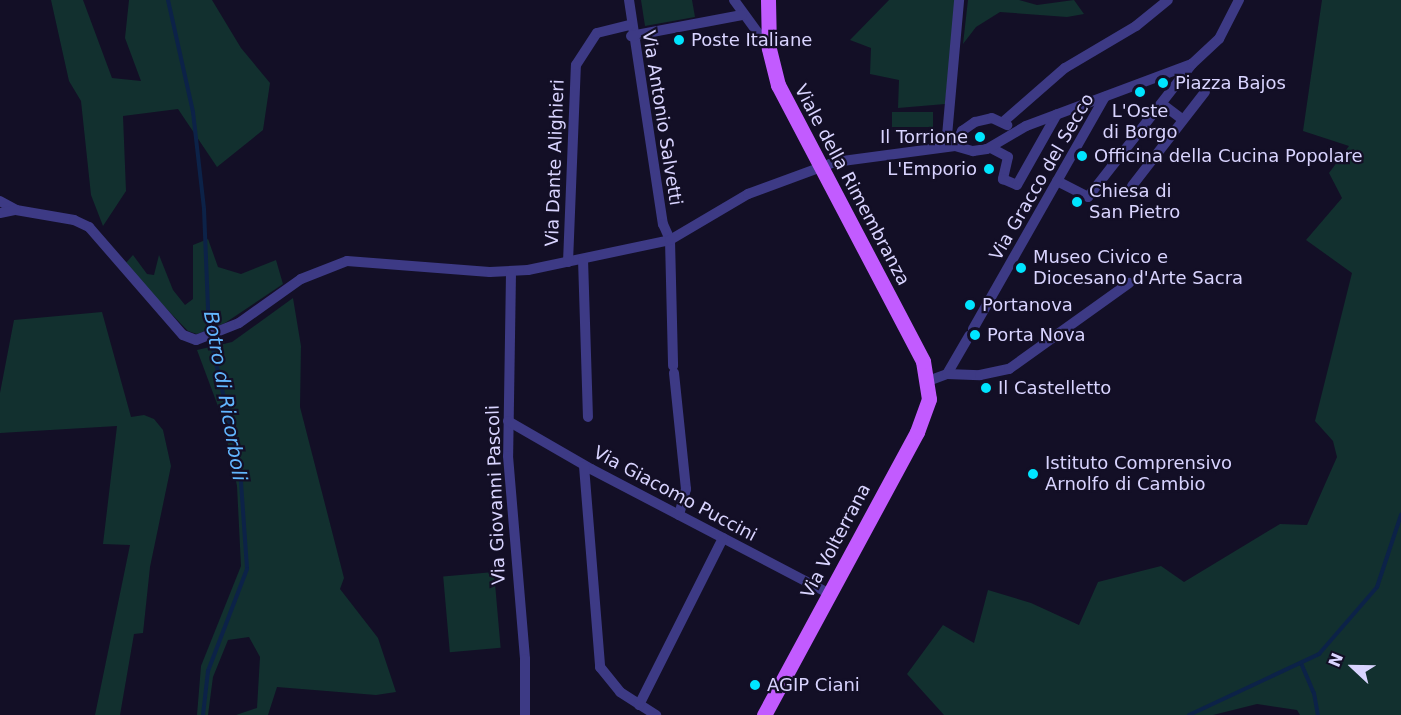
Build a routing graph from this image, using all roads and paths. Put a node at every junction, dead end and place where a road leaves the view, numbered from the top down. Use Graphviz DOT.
graph roads {
  1 [pos="629,0"];
  2 [pos="734,0"];
  3 [pos="768,0"];
  4 [pos="959,0"];
  5 [pos="1168,0"];
  6 [pos="1239,0"];
  7 [pos="742,15"];
  8 [pos="631,31"];
  9 [pos="769,48"];
  10 [pos="1192,64"];
  11 [pos="1205,92"];
  12 [pos="1106,97"];
  13 [pos="1162,104"];
  14 [pos="1057,114"];
  15 [pos="1182,119"];
  16 [pos="1003,122"];
  17 [pos="1009,134"];
  18 [pos="950,146"];
  19 [pos="991,148"];
  20 [pos="818,167"];
  21 [pos="1057,181"];
  22 [pos="1132,186"];
  23 [pos="0,201"];
  24 [pos="16,210"];
  25 [pos="0,213"];
  26 [pos="670,240"];
  27 [pos="583,260"];
  28 [pos="568,262"];
  29 [pos="511,273"];
  30 [pos="1129,284"];
  31 [pos="947,374"];
  32 [pos="928,381"];
  33 [pos="588,417"];
  34 [pos="508,421"];
  35 [pos="584,466"];
  36 [pos="680,515"];
  37 [pos="723,538"];
  38 [pos="830,594"];
  39 [pos="639,705"];
  40 [pos="525,715"];
  41 [pos="656,715"];
  42 [pos="764,715"];
  1 -- 8 [label="street, Via Antonio Salvetti"];
  2 -- 7 [label="street"];
  3 -- 9 [label="main road, Viale della Rimembranza"];
  4 -- 18 [label="street"];
  5 -- 16 [label="street"];
  6 -- 10 [label="street, Via Gracco del Secco"];
  7 -- 8 [label="street, Via Dante Alighieri"];
  7 -- 9 [label="street"];
  8 -- 26 [label="street, Via Antonio Salvetti"];
  8 -- 28 [label="street, Via Dante Alighieri"];
  9 -- 20 [label="main road, Viale della Rimembranza"];
  10 -- 12 [label="street, Via Gracco del Secco"];
  10 -- 13 [label="street"];
  11 -- 15 [label="street"];
  12 -- 14 [label="street"];
  12 -- 21 [label="street, Via Gracco del Secco"];
  13 -- 15 [label="street"];
  13 -- 21 [label="street"];
  14 -- 17 [label="street"];
  14 -- 19 [label="street"];
  15 -- 22 [label="street"];
  16 -- 17 [label="street"];
  16 -- 18 [label="street"];
  17 -- 19 [label="street"];
  18 -- 19 [label="street"];
  18 -- 20 [label="street"];
  20 -- 26 [label="street"];
  20 -- 32 [label="main road, Viale della Rimembranza"];
  21 -- 31 [label="street, Via Gracco del Secco"];
  23 -- 24 [label="street"];
  24 -- 25 [label="street"];
  24 -- 29 [label="street"];
  26 -- 27 [label="street"];
  26 -- 36 [label="street, Via Antonio Salvetti"];
  27 -- 28 [label="street"];
  27 -- 33 [label="street"];
  28 -- 29 [label="street"];
  29 -- 34 [label="street, Via Giovanni Pascoli"];
  30 -- 31 [label="street"];
  31 -- 32 [label="street"];
  32 -- 38 [label="main road, Via Volterrana"];
  34 -- 35 [label="street, Via Giacomo Puccini"];
  34 -- 40 [label="street, Via Giovanni Pascoli"];
  35 -- 36 [label="street, Via Giacomo Puccini"];
  35 -- 39 [label="street"];
  36 -- 37 [label="street, Via Giacomo Puccini"];
  37 -- 38 [label="street, Via Giacomo Puccini"];
  37 -- 39 [label="street"];
  38 -- 42 [label="main road, Via Volterrana"];
  39 -- 41 [label="street"];
}
